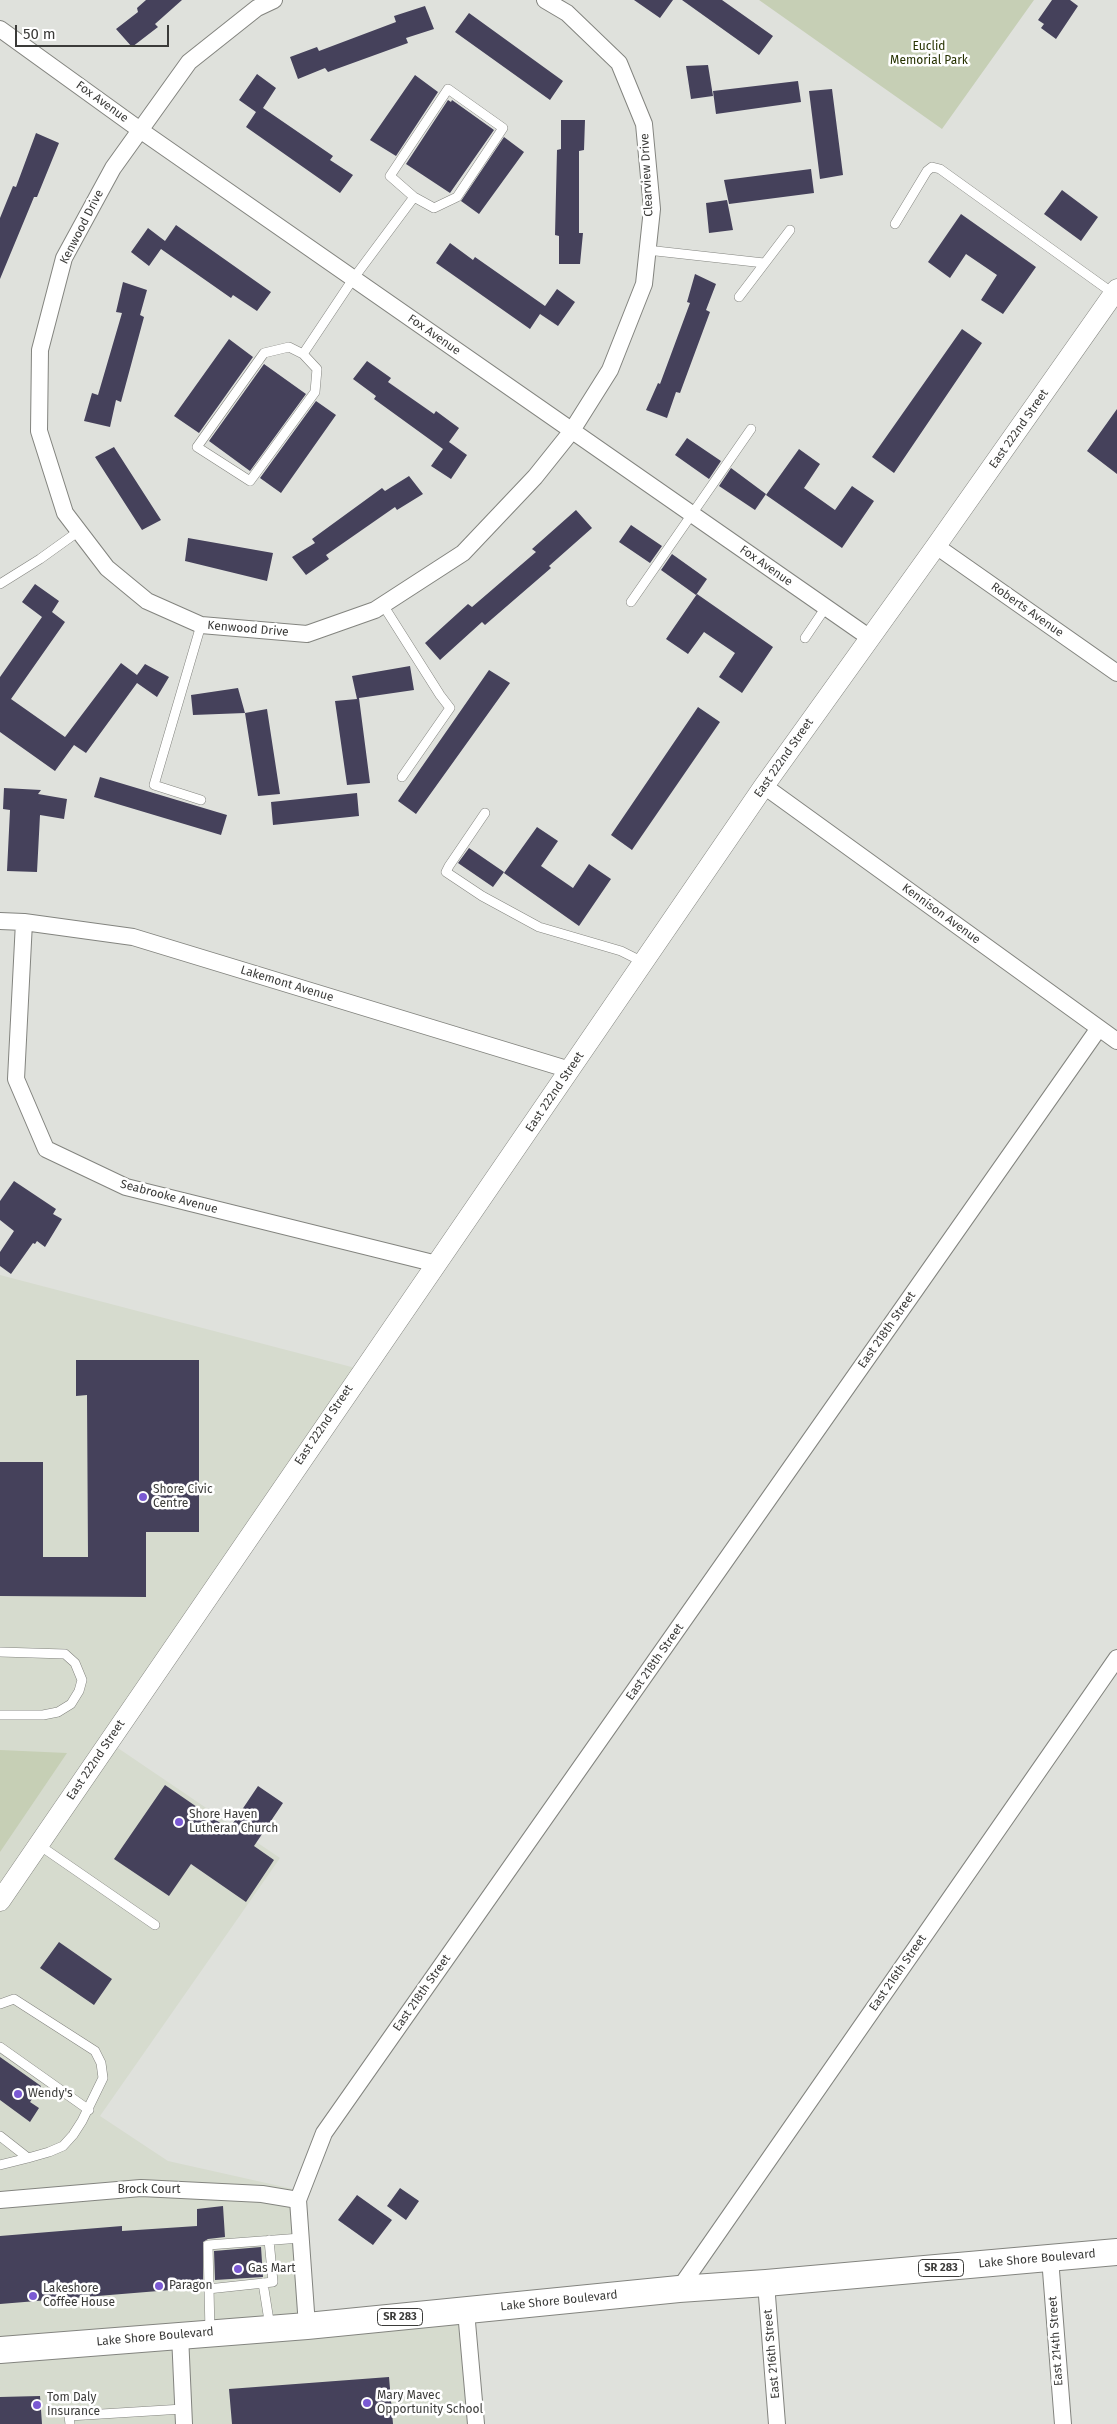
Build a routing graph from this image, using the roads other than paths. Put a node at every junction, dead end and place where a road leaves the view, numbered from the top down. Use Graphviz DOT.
graph roads {
  1 [pos="274,0"];
  2 [pos="545,0"];
  3 [pos="0,29"];
  4 [pos="140,130"];
  5 [pos="414,197"];
  6 [pos="895,224"];
  7 [pos="790,230"];
  8 [pos="647,250"];
  9 [pos="764,263"];
  10 [pos="353,279"];
  11 [pos="739,297"];
  12 [pos="1114,297"];
  13 [pos="303,354"];
  14 [pos="751,429"];
  15 [pos="571,432"];
  16 [pos="691,514"];
  17 [pos="78,531"];
  18 [pos="936,546"];
  19 [pos="0,584"];
  20 [pos="631,602"];
  21 [pos="384,605"];
  22 [pos="826,607"];
  23 [pos="201,625"];
  24 [pos="805,638"];
  25 [pos="870,638"];
  26 [pos="1117,673"];
  27 [pos="402,777"];
  28 [pos="764,786"];
  29 [pos="201,800"];
  30 [pos="485,813"];
  31 [pos="0,921"];
  32 [pos="24,922"];
  33 [pos="644,962"];
  34 [pos="1099,1028"];
  35 [pos="1117,1041"];
  36 [pos="570,1070"];
  37 [pos="437,1264"];
  38 [pos="0,1652"];
  39 [pos="1117,1658"];
  40 [pos="0,1715"];
  41 [pos="39,1845"];
  42 [pos="0,1901"];
  43 [pos="155,1925"];
  44 [pos="0,2004"];
  45 [pos="0,2046"];
  46 [pos="89,2110"];
  47 [pos="0,2136"];
  48 [pos="28,2158"];
  49 [pos="0,2165"];
  50 [pos="0,2200"];
  51 [pos="298,2200"];
  52 [pos="301,2238"];
  53 [pos="268,2240"];
  54 [pos="1117,2252"];
  55 [pos="1050,2258"];
  56 [pos="263,2283"];
  57 [pos="766,2283"];
  58 [pos="208,2289"];
  59 [pos="679,2289"];
  60 [pos="466,2311"];
  61 [pos="307,2326"];
  62 [pos="270,2328"];
  63 [pos="210,2332"];
  64 [pos="180,2334"];
  65 [pos="0,2350"];
  66 [pos="183,2417"];
  67 [pos="70,2424"];
  68 [pos="476,2424"];
  69 [pos="777,2424"];
  70 [pos="1063,2424"];
  1 -- 4 [label="street"];
  2 -- 8 [label="street, Clearview Drive"];
  3 -- 4 [label="street, Fox Avenue"];
  4 -- 10 [label="street, Fox Avenue"];
  4 -- 17 [label="street, Kenwood Drive"];
  5 -- 5 [label="lane"];
  5 -- 10 [label="lane"];
  6 -- 12 [label="lane"];
  7 -- 9 [label="lane"];
  8 -- 9 [label="lane"];
  8 -- 15 [label="street, Clearview Drive"];
  9 -- 11 [label="lane"];
  10 -- 13 [label="lane"];
  10 -- 15 [label="street, Fox Avenue"];
  12 -- 18 [label="street, East 222nd Street"];
  13 -- 13 [label="lane"];
  14 -- 16 [label="lane"];
  15 -- 16 [label="street, Fox Avenue"];
  15 -- 21 [label="street, Kenwood Drive"];
  16 -- 20 [label="lane"];
  16 -- 22 [label="street, Fox Avenue"];
  17 -- 19 [label="lane"];
  17 -- 23 [label="street, Kenwood Drive"];
  18 -- 25 [label="street, East 222nd Street"];
  18 -- 26 [label="street, Roberts Avenue"];
  21 -- 23 [label="street, Kenwood Drive"];
  21 -- 27 [label="lane"];
  22 -- 24 [label="lane"];
  22 -- 25 [label="street, Fox Avenue"];
  23 -- 29 [label="lane"];
  25 -- 28 [label="street, East 222nd Street"];
  28 -- 33 [label="street, East 222nd Street"];
  28 -- 34 [label="street, Kennison Avenue"];
  30 -- 33 [label="lane"];
  31 -- 32 [label="street, Lakemont Avenue"];
  32 -- 36 [label="street, Lakemont Avenue"];
  32 -- 37 [label="street, Seabrooke Avenue"];
  33 -- 36 [label="street, East 222nd Street"];
  34 -- 35 [label="street, Kennison Avenue"];
  34 -- 51 [label="street, East 218th Street"];
  36 -- 37 [label="street, East 222nd Street"];
  37 -- 41 [label="street, East 222nd Street"];
  38 -- 40 [label="lane"];
  39 -- 59 [label="street, East 216th Street"];
  41 -- 42 [label="street, East 222nd Street"];
  41 -- 43 [label="lane"];
  44 -- 46 [label="lane"];
  45 -- 46 [label="lane"];
  46 -- 48 [label="lane"];
  47 -- 48 [label="lane"];
  48 -- 49 [label="lane"];
  50 -- 51 [label="street, Brock Court"];
  51 -- 52 [label="street, East 218th Street"];
  52 -- 53 [label="lane"];
  52 -- 61 [label="street, East 218th Street"];
  53 -- 56 [label="lane"];
  53 -- 58 [label="lane"];
  54 -- 55 [label="main road, Lake Shore Boulevard / SR 283"];
  55 -- 57 [label="main road, Lake Shore Boulevard / SR 283"];
  55 -- 70 [label="street, East 214th Street"];
  56 -- 58 [label="lane"];
  56 -- 62 [label="lane"];
  57 -- 59 [label="main road, Lake Shore Boulevard / SR 283"];
  57 -- 69 [label="street, East 216th Street"];
  58 -- 63 [label="lane"];
  59 -- 60 [label="main road, Lake Shore Boulevard / SR 283"];
  60 -- 61 [label="main road, Lake Shore Boulevard / SR 283"];
  60 -- 68 [label="street"];
  61 -- 62 [label="main road, Lake Shore Boulevard / SR 283"];
  62 -- 63 [label="main road, Lake Shore Boulevard / SR 283"];
  63 -- 64 [label="main road, Lake Shore Boulevard / SR 283"];
  64 -- 65 [label="main road, Lake Shore Boulevard / SR 283"];
  64 -- 66 [label="street"];
  66 -- 67 [label="lane"];
}
